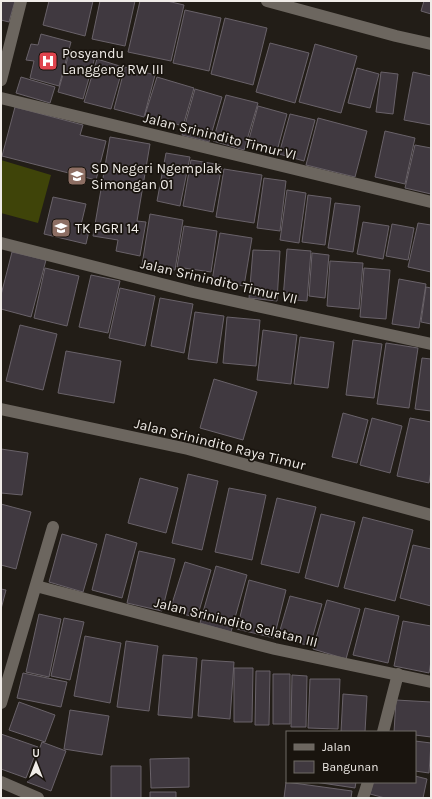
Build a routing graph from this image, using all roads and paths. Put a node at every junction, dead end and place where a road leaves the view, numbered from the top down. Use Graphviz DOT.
graph roads {
  1 [pos="21,1"];
  2 [pos="267,1"];
  3 [pos="431,44"];
  4 [pos="1,80"];
  5 [pos="1,98"];
  6 [pos="431,202"];
  7 [pos="1,243"];
  8 [pos="431,344"];
  9 [pos="1,409"];
  10 [pos="431,515"];
  11 [pos="53,527"];
  12 [pos="36,586"];
  13 [pos="398,674"];
  14 [pos="431,682"];
  15 [pos="1,703"];
  16 [pos="383,731"];
  17 [pos="1,782"];
  18 [pos="368,783"];
  19 [pos="38,798"];
  20 [pos="363,798"];
  1 -- 4 [label="street"];
  2 -- 3 [label="street"];
  5 -- 6 [label="street, Jalan Srinindito Timur VI"];
  7 -- 8 [label="street, Jalan Srinindito Timur VII"];
  9 -- 10 [label="street, Jalan Srinindito Raya Timur"];
  11 -- 12 [label="street"];
  12 -- 13 [label="street, Jalan Srinindito Selatan III"];
  12 -- 15 [label="street"];
  13 -- 14 [label="street, Jalan Srinindito Selatan III"];
  13 -- 16 [label="street"];
  17 -- 19 [label="street"];
  18 -- 20 [label="street"];
}
